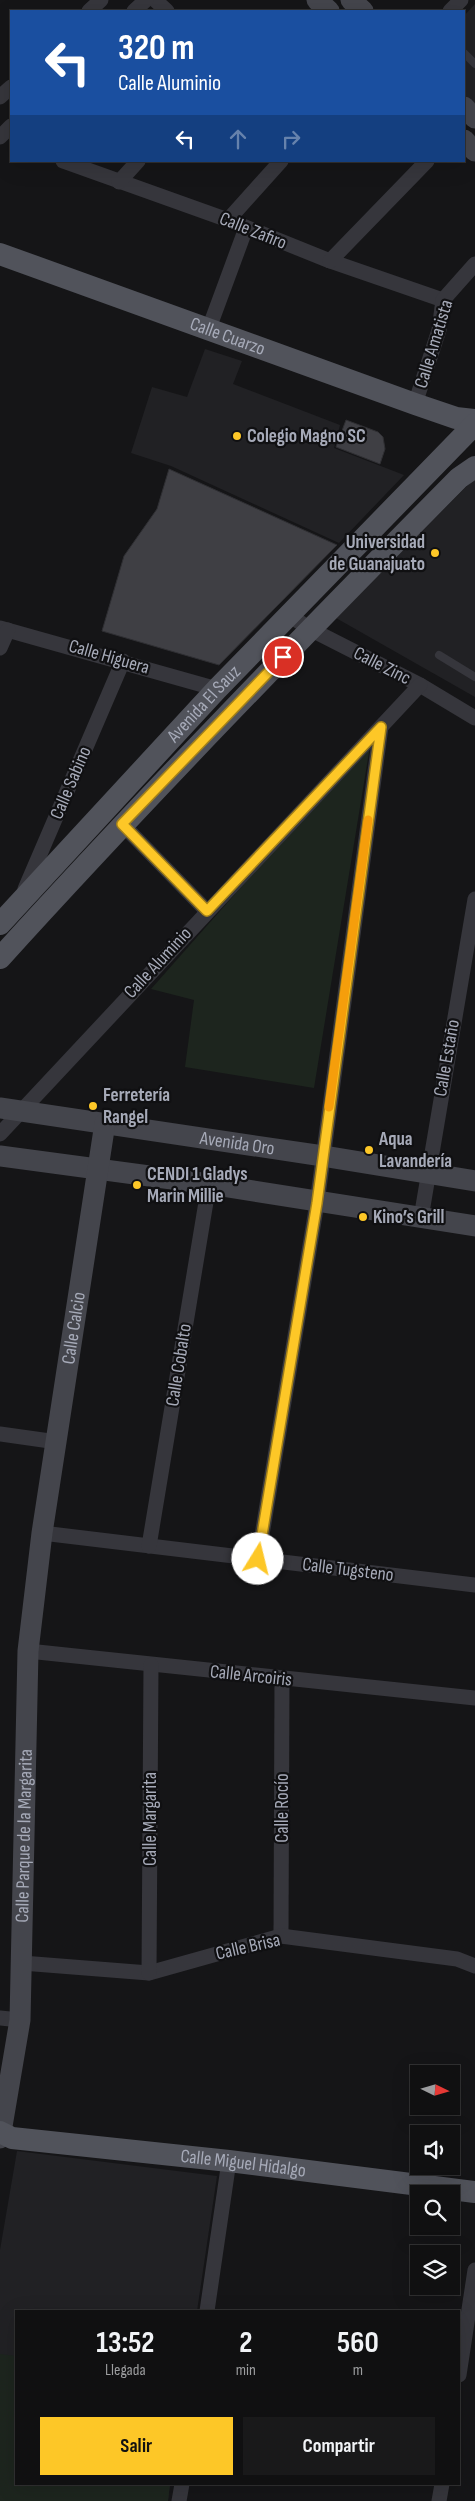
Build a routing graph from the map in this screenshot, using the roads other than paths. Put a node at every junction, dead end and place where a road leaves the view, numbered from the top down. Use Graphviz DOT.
graph roads {
  1 [pos="100,0"];
  2 [pos="146,0"];
  3 [pos="155,0"];
  4 [pos="317,0"];
  5 [pos="351,0"];
  6 [pos="461,0"];
  7 [pos="90,10"];
  8 [pos="135,10"];
  9 [pos="165,10"];
  10 [pos="328,10"];
  11 [pos="362,10"];
  12 [pos="451,10"];
  13 [pos="465,54"];
  14 [pos="475,64"];
  15 [pos="10,87"];
  16 [pos="0,97"];
  17 [pos="465,108"];
  18 [pos="475,118"];
  19 [pos="10,127"];
  20 [pos="0,137"];
  21 [pos="465,141"];
  22 [pos="475,151"];
  23 [pos="66,162"];
  24 [pos="137,162"];
  25 [pos="280,162"];
  26 [pos="426,162"];
  27 [pos="119,182"];
  28 [pos="228,220"];
  29 [pos="246,228"];
  30 [pos="0,254"];
  31 [pos="330,261"];
  32 [pos="475,264"];
  33 [pos="443,300"];
  34 [pos="208,331"];
  35 [pos="415,404"];
  36 [pos="470,426"];
  37 [pos="475,467"];
  38 [pos="289,615"];
  39 [pos="4,629"];
  40 [pos="310,629"];
  41 [pos="0,648"];
  42 [pos="438,655"];
  43 [pos="123,661"];
  44 [pos="475,677"];
  45 [pos="420,685"];
  46 [pos="217,689"];
  47 [pos="475,718"];
  48 [pos="381,727"];
  49 [pos="122,824"];
  50 [pos="475,899"];
  51 [pos="19,904"];
  52 [pos="207,911"];
  53 [pos="0,924"];
  54 [pos="0,958"];
  55 [pos="0,1108"];
  56 [pos="21,1111"];
  57 [pos="104,1123"];
  58 [pos="0,1134"];
  59 [pos="0,1156"];
  60 [pos="323,1156"];
  61 [pos="96,1169"];
  62 [pos="428,1173"];
  63 [pos="475,1181"];
  64 [pos="209,1184"];
  65 [pos="317,1203"];
  66 [pos="420,1218"];
  67 [pos="475,1226"];
  68 [pos="0,1434"];
  69 [pos="57,1442"];
  70 [pos="42,1533"];
  71 [pos="149,1546"];
  72 [pos="258,1559"];
  73 [pos="475,1585"];
  74 [pos="28,1651"];
  75 [pos="151,1665"];
  76 [pos="282,1680"];
  77 [pos="475,1698"];
  78 [pos="281,1936"];
  79 [pos="22,1963"];
  80 [pos="475,1966"];
  81 [pos="148,1973"];
  82 [pos="10,2019"];
  83 [pos="3,2137"];
  84 [pos="229,2161"];
  85 [pos="475,2192"];
  86 [pos="475,2270"];
  87 [pos="207,2310"];
  88 [pos="460,2368"];
  89 [pos="182,2485"];
  90 [pos="442,2485"];
  91 [pos="179,2501"];
  92 [pos="439,2501"];
  1 -- 7 [label="street"];
  2 -- 8 [label="street"];
  3 -- 9 [label="street"];
  4 -- 10 [label="main road"];
  5 -- 11 [label="main road"];
  6 -- 12 [label="street"];
  13 -- 14 [label="lane"];
  15 -- 16 [label="street"];
  17 -- 18 [label="main road"];
  19 -- 20 [label="street"];
  21 -- 22 [label="main road"];
  23 -- 27 [label="street, Calle Zafiro"];
  24 -- 27 [label="street"];
  25 -- 28 [label="street"];
  26 -- 31 [label="street"];
  27 -- 28 [label="street, Calle Zafiro"];
  28 -- 29 [label="street, Calle Zafiro"];
  29 -- 31 [label="street, Calle Zafiro"];
  29 -- 34 [label="street"];
  30 -- 34 [label="main road, Calle Cuarzo"];
  31 -- 33 [label="street, Calle Zafiro"];
  32 -- 33 [label="street, Calle Amatista"];
  33 -- 35 [label="street, Calle Amatista"];
  34 -- 35 [label="main road, Calle Cuarzo"];
  35 -- 36 [label="main road, Calle Cuarzo"];
  36 -- 38 [label="main road, Avenida El Sauz"];
  37 -- 40 [label="main road, Avenida El Sauz"];
  38 -- 40 [label="street, Calle Zinc"];
  38 -- 46 [label="main road, Avenida El Sauz"];
  39 -- 41 [label="street"];
  39 -- 43 [label="street, Calle Higuera"];
  40 -- 45 [label="street, Calle Zinc"];
  40 -- 49 [label="main road, Avenida El Sauz"];
  42 -- 44 [label="lane"];
  43 -- 46 [label="street, Calle Higuera"];
  43 -- 51 [label="street, Calle Sabino"];
  45 -- 47 [label="street, Calle Zinc"];
  45 -- 48 [label="street, Calle Aluminio"];
  46 -- 51 [label="main road, Avenida El Sauz"];
  48 -- 52 [label="street, Calle Aluminio"];
  48 -- 60 [label="street"];
  49 -- 52 [label="street"];
  49 -- 54 [label="main road, Avenida El Sauz"];
  50 -- 62 [label="street, Calle Estaño"];
  51 -- 53 [label="main road, Avenida El Sauz"];
  52 -- 56 [label="street, Calle Aluminio"];
  55 -- 56 [label="main road, Avenida Oro"];
  56 -- 57 [label="main road, Avenida Oro"];
  56 -- 58 [label="street, Calle Aluminio"];
  57 -- 60 [label="main road, Avenida Oro"];
  57 -- 61 [label="main road, Calle Calcio"];
  59 -- 61 [label="main road"];
  60 -- 62 [label="main road, Avenida Oro"];
  60 -- 65 [label="street"];
  61 -- 64 [label="main road"];
  61 -- 69 [label="main road, Calle Calcio"];
  62 -- 63 [label="main road, Avenida Oro"];
  62 -- 66 [label="street, Calle Estaño"];
  64 -- 65 [label="main road"];
  64 -- 71 [label="street, Calle Cobalto"];
  65 -- 66 [label="main road"];
  65 -- 72 [label="street"];
  66 -- 67 [label="main road"];
  68 -- 69 [label="street"];
  69 -- 70 [label="main road, Calle Calcio"];
  70 -- 71 [label="street, Calle Tugsteno"];
  70 -- 74 [label="main road, Calle Parque de la Margarita"];
  71 -- 72 [label="street, Calle Tugsteno"];
  72 -- 73 [label="street, Calle Tugsteno"];
  74 -- 75 [label="street, Calle Arcoiris"];
  74 -- 79 [label="main road, Calle Parque de la Margarita"];
  75 -- 76 [label="street, Calle Arcoiris"];
  75 -- 81 [label="street, Calle Margarita"];
  76 -- 77 [label="street, Calle Arcoiris"];
  76 -- 78 [label="street, Calle Rocío"];
  78 -- 80 [label="street, Calle Brisa"];
  78 -- 81 [label="street, Calle Brisa"];
  79 -- 81 [label="street, Calle Brisa"];
  79 -- 82 [label="main road, Calle Parque de la Margarita"];
  82 -- 83 [label="main road, Calle Parque de la Margarita"];
  83 -- 84 [label="main road, Calle Miguel Hidalgo"];
  84 -- 85 [label="main road, Calle Miguel Hidalgo"];
  84 -- 87 [label="street"];
  86 -- 88 [label="street"];
  89 -- 91 [label="street"];
  90 -- 92 [label="street"];
}
